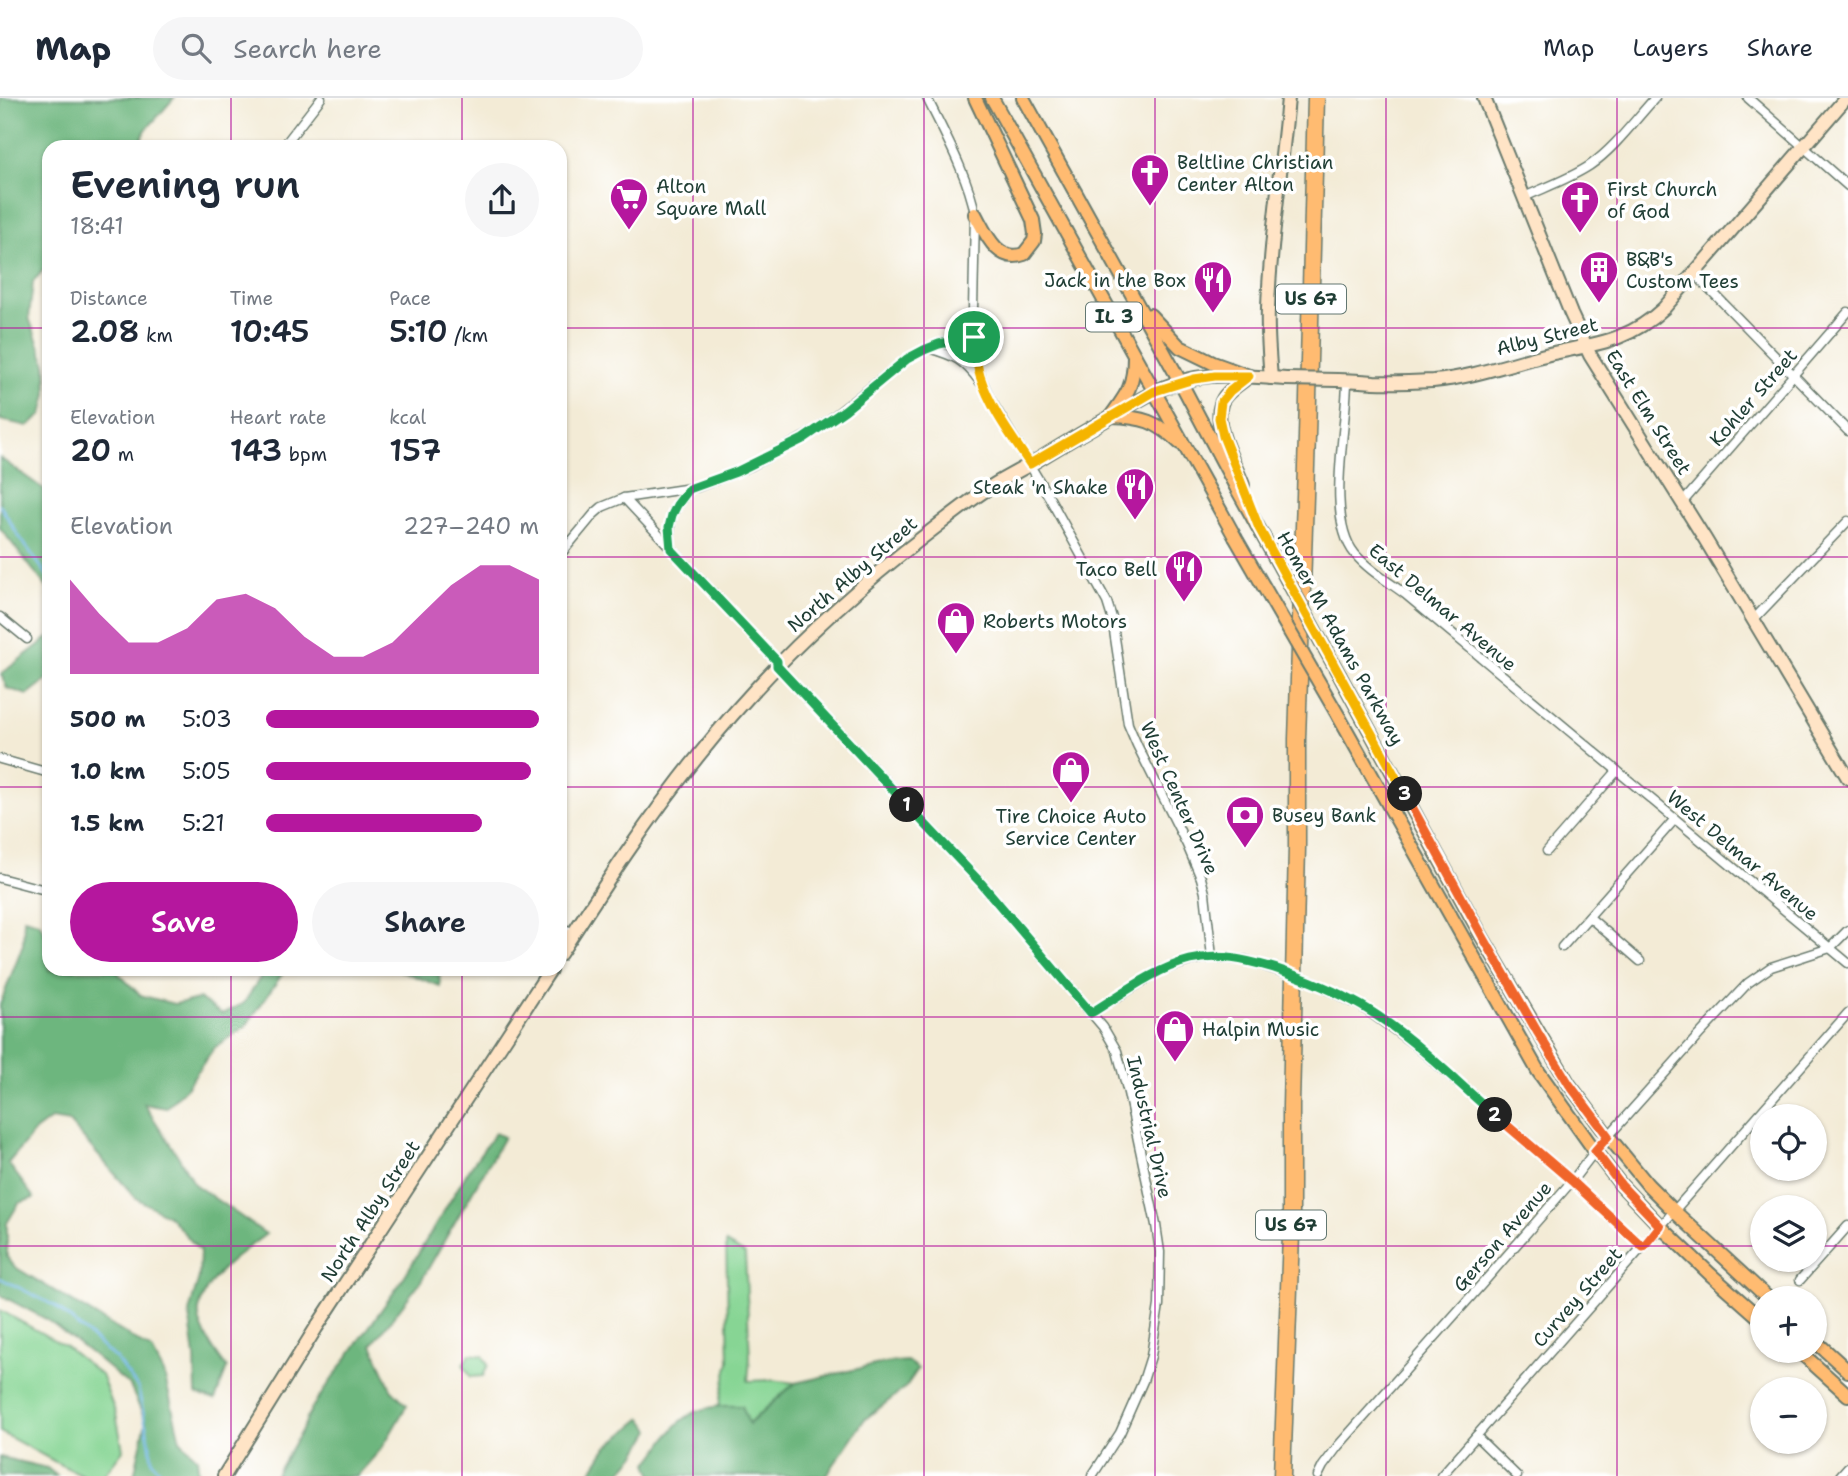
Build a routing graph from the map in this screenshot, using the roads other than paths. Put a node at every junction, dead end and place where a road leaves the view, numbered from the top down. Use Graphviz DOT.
graph roads {
  1 [pos="321,98"];
  2 [pos="927,98"];
  3 [pos="975,98"];
  4 [pos="992,98"];
  5 [pos="1023,98"];
  6 [pos="1288,98"];
  7 [pos="1315,98"];
  8 [pos="1484,98"];
  9 [pos="1655,98"];
  10 [pos="1748,98"];
  11 [pos="1846,98"];
  12 [pos="288,140"];
  13 [pos="1803,147"];
  14 [pos="1848,186"];
  15 [pos="1524,197"];
  16 [pos="975,214"];
  17 [pos="1694,273"];
  18 [pos="1132,293"];
  19 [pos="1848,312"];
  20 [pos="974,337"];
  21 [pos="928,348"];
  22 [pos="1586,348"];
  23 [pos="1133,352"];
  24 [pos="1793,375"];
  25 [pos="1249,376"];
  26 [pos="1271,378"];
  27 [pos="1342,380"];
  28 [pos="1181,383"];
  29 [pos="986,389"];
  30 [pos="1155,391"];
  31 [pos="1111,416"];
  32 [pos="1848,431"];
  33 [pos="1188,451"];
  34 [pos="1030,464"];
  35 [pos="689,489"];
  36 [pos="624,498"];
  37 [pos="1683,502"];
  38 [pos="1848,521"];
  39 [pos="1259,528"];
  40 [pos="567,546"];
  41 [pos="671,549"];
  42 [pos="0,617"];
  43 [pos="1754,620"];
  44 [pos="27,639"];
  45 [pos="777,666"];
  46 [pos="0,759"];
  47 [pos="1617,771"];
  48 [pos="42,772"];
  49 [pos="1848,778"];
  50 [pos="1675,819"];
  51 [pos="1547,852"];
  52 [pos="0,877"];
  53 [pos="42,889"];
  54 [pos="1589,918"];
  55 [pos="567,930"];
  56 [pos="1848,930"];
  57 [pos="574,932"];
  58 [pos="567,943"];
  59 [pos="1562,947"];
  60 [pos="1830,948"];
  61 [pos="1212,957"];
  62 [pos="1640,961"];
  63 [pos="1848,963"];
  64 [pos="1294,975"];
  65 [pos="546,976"];
  66 [pos="1091,1013"];
  67 [pos="1848,1013"];
  68 [pos="1608,1136"];
  69 [pos="1595,1151"];
  70 [pos="1572,1181"];
  71 [pos="1674,1211"];
  72 [pos="1660,1226"];
  73 [pos="1848,1226"];
  74 [pos="1643,1247"];
  75 [pos="1800,1280"];
  76 [pos="1755,1286"];
  77 [pos="1750,1309"];
  78 [pos="1827,1352"];
  79 [pos="1812,1363"];
  80 [pos="1848,1370"];
  81 [pos="1848,1395"];
  82 [pos="1476,1436"];
  83 [pos="1848,1467"];
  84 [pos="1318,1475"];
  85 [pos="224,1476"];
  86 [pos="1091,1476"];
  87 [pos="1282,1476"];
  88 [pos="1441,1476"];
  89 [pos="1517,1476"];
  90 [pos="1840,1476"];
  1 -- 12 [label="street"];
  2 -- 16 [label="street"];
  3 -- 16 [label="main road"];
  4 -- 23 [label="main road, Homer M Adams Parkway / IL 3"];
  5 -- 18 [label="main road, Homer M Adams Parkway / IL 3"];
  6 -- 26 [label="street"];
  7 -- 64 [label="highway, US 67"];
  8 -- 15 [label="street, East Elm Street"];
  9 -- 15 [label="street"];
  10 -- 13 [label="street"];
  11 -- 13 [label="street, Alby Street"];
  13 -- 14 [label="street"];
  13 -- 17 [label="street, Alby Street"];
  15 -- 22 [label="street, East Elm Street"];
  16 -- 20 [label="street"];
  17 -- 22 [label="street, Alby Street"];
  17 -- 24 [label="street"];
  18 -- 25 [label="main road"];
  18 -- 28 [label="main road, Homer M Adams Parkway / IL 3"];
  19 -- 24 [label="street, Kohler Street"];
  20 -- 21 [label="street"];
  20 -- 29 [label="street"];
  21 -- 29 [label="street"];
  21 -- 35 [label="street"];
  22 -- 27 [label="street, Alby Street"];
  22 -- 37 [label="street, East Elm Street"];
  23 -- 30 [label="main road, Homer M Adams Parkway / IL 3"];
  23 -- 31 [label="main road"];
  24 -- 32 [label="street"];
  24 -- 37 [label="street, Kohler Street"];
  25 -- 26 [label="street, Alby Street"];
  25 -- 28 [label="street, Alby Street"];
  25 -- 39 [label="main road"];
  26 -- 27 [label="street, Alby Street, bridge"];
  27 -- 47 [label="street, East Delmar Avenue"];
  28 -- 30 [label="street, Alby Street"];
  28 -- 39 [label="main road, Homer M Adams Parkway / IL 3, bridge"];
  29 -- 34 [label="street, West Center Drive"];
  30 -- 31 [label="street, North Alby Street"];
  30 -- 33 [label="main road, Homer M Adams Parkway / IL 3"];
  31 -- 33 [label="main road"];
  31 -- 34 [label="street, North Alby Street"];
  33 -- 69 [label="main road, Homer M Adams Parkway / IL 3, bridge"];
  34 -- 45 [label="street, North Alby Street"];
  34 -- 61 [label="street, West Center Drive"];
  35 -- 36 [label="street"];
  35 -- 41 [label="street"];
  36 -- 40 [label="street"];
  36 -- 41 [label="street, Industrial Drive"];
  37 -- 43 [label="street, East Elm Street"];
  38 -- 43 [label="street"];
  39 -- 68 [label="main road, Homer M Adams Parkway / IL 3, bridge"];
  41 -- 45 [label="street, Industrial Drive"];
  42 -- 44 [label="street"];
  43 -- 49 [label="street, East Elm Street"];
  45 -- 57 [label="street, North Alby Street"];
  45 -- 66 [label="street, Industrial Drive"];
  46 -- 48 [label="street"];
  47 -- 50 [label="street, West Delmar Avenue"];
  47 -- 51 [label="street"];
  50 -- 54 [label="street"];
  50 -- 60 [label="street, West Delmar Avenue"];
  52 -- 53 [label="street"];
  54 -- 59 [label="street"];
  54 -- 62 [label="street"];
  55 -- 57 [label="street"];
  56 -- 60 [label="street, Gerson Avenue"];
  57 -- 58 [label="street, North Alby Street"];
  60 -- 63 [label="street, West Delmar Avenue"];
  60 -- 68 [label="street, Gerson Avenue"];
  61 -- 64 [label="street"];
  61 -- 66 [label="street"];
  64 -- 70 [label="street"];
  64 -- 87 [label="highway, US 67"];
  65 -- 85 [label="street, North Alby Street"];
  66 -- 86 [label="street, Industrial Drive"];
  67 -- 71 [label="street, Curvey Street"];
  68 -- 69 [label="street, Gerson Avenue"];
  68 -- 71 [label="main road, Homer M Adams Parkway / IL 3"];
  69 -- 70 [label="street, Gerson Avenue"];
  69 -- 72 [label="main road, Homer M Adams Parkway / IL 3"];
  70 -- 74 [label="street"];
  70 -- 84 [label="street, Gerson Avenue"];
  71 -- 72 [label="street, Curvey Street"];
  71 -- 76 [label="main road, Homer M Adams Parkway / IL 3"];
  72 -- 74 [label="street, Curvey Street"];
  72 -- 77 [label="main road, Homer M Adams Parkway / IL 3"];
  73 -- 75 [label="street"];
  74 -- 82 [label="street, Curvey Street"];
  78 -- 80 [label="main road"];
  79 -- 81 [label="main road"];
  82 -- 88 [label="street, Curvey Street"];
  82 -- 89 [label="street"];
  83 -- 90 [label="street"];
}
